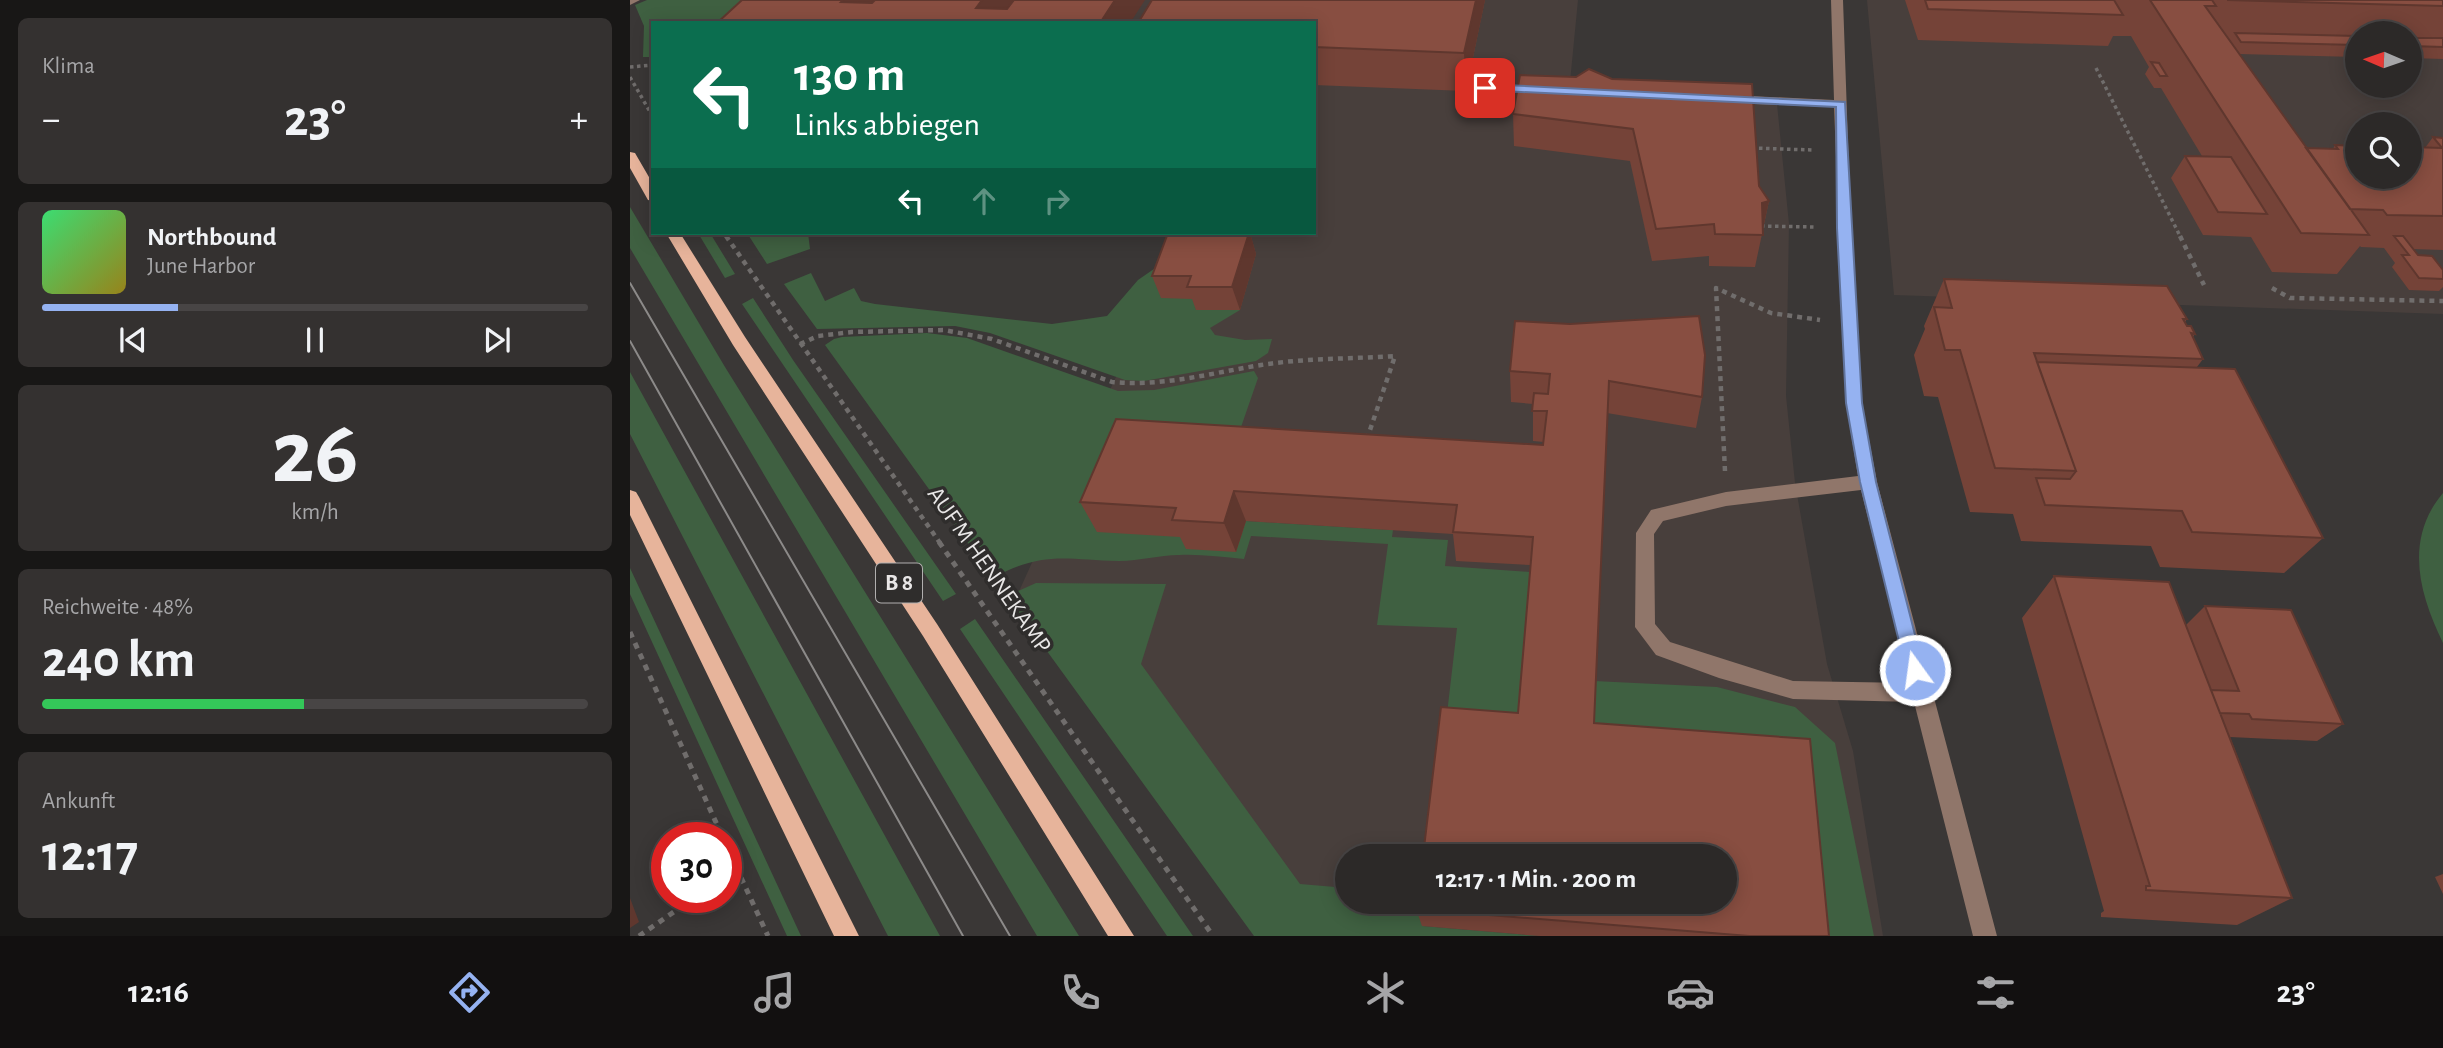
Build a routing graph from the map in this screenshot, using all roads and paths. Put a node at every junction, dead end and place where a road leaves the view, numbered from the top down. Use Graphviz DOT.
graph roads {
  1 [pos="1837,0"];
  2 [pos="651,65"];
  3 [pos="630,67"];
  4 [pos="2096,68"];
  5 [pos="630,77"];
  6 [pos="1485,88"];
  7 [pos="1560,91"];
  8 [pos="1718,98"];
  9 [pos="1841,104"];
  10 [pos="651,114"];
  11 [pos="1747,148"];
  12 [pos="1842,151"];
  13 [pos="630,156"];
  14 [pos="651,193"];
  15 [pos="1757,226"];
  16 [pos="1844,228"];
  17 [pos="674,235"];
  18 [pos="725,235"];
  19 [pos="2204,285"];
  20 [pos="2272,288"];
  21 [pos="2443,301"];
  22 [pos="1848,325"];
  23 [pos="800,344"];
  24 [pos="1366,443"];
  25 [pos="1868,482"];
  26 [pos="630,498"];
  27 [pos="1726,499"];
  28 [pos="630,632"];
  29 [pos="1921,694"];
  30 [pos="716,822"];
  31 [pos="742,879"];
  32 [pos="672,913"];
  33 [pos="639,936"];
  34 [pos="768,936"];
  35 [pos="847,936"];
  36 [pos="1122,936"];
  37 [pos="1213,936"];
  38 [pos="1984,936"];
  1 -- 9 [label="street"];
  2 -- 3 [label="path"];
  4 -- 19 [label="path"];
  5 -- 10 [label="path"];
  6 -- 7 [label="street"];
  8 -- 9 [label="street"];
  9 -- 12 [label="street"];
  11 -- 12 [label="path"];
  12 -- 16 [label="street"];
  13 -- 14 [label="main road"];
  15 -- 16 [label="path"];
  16 -- 22 [label="street"];
  17 -- 36 [label="main road, B 8"];
  18 -- 23 [label="path, AUF'M HENNEKAMP"];
  20 -- 21 [label="path"];
  22 -- 25 [label="street"];
  22 -- 27 [label="path"];
  23 -- 24 [label="path"];
  23 -- 37 [label="path, AUF'M HENNEKAMP"];
  25 -- 27 [label="street"];
  25 -- 29 [label="street"];
  26 -- 35 [label="main road"];
  27 -- 29 [label="street"];
  28 -- 30 [label="path"];
  29 -- 38 [label="street"];
  31 -- 34 [label="path"];
  32 -- 33 [label="path"];
}
